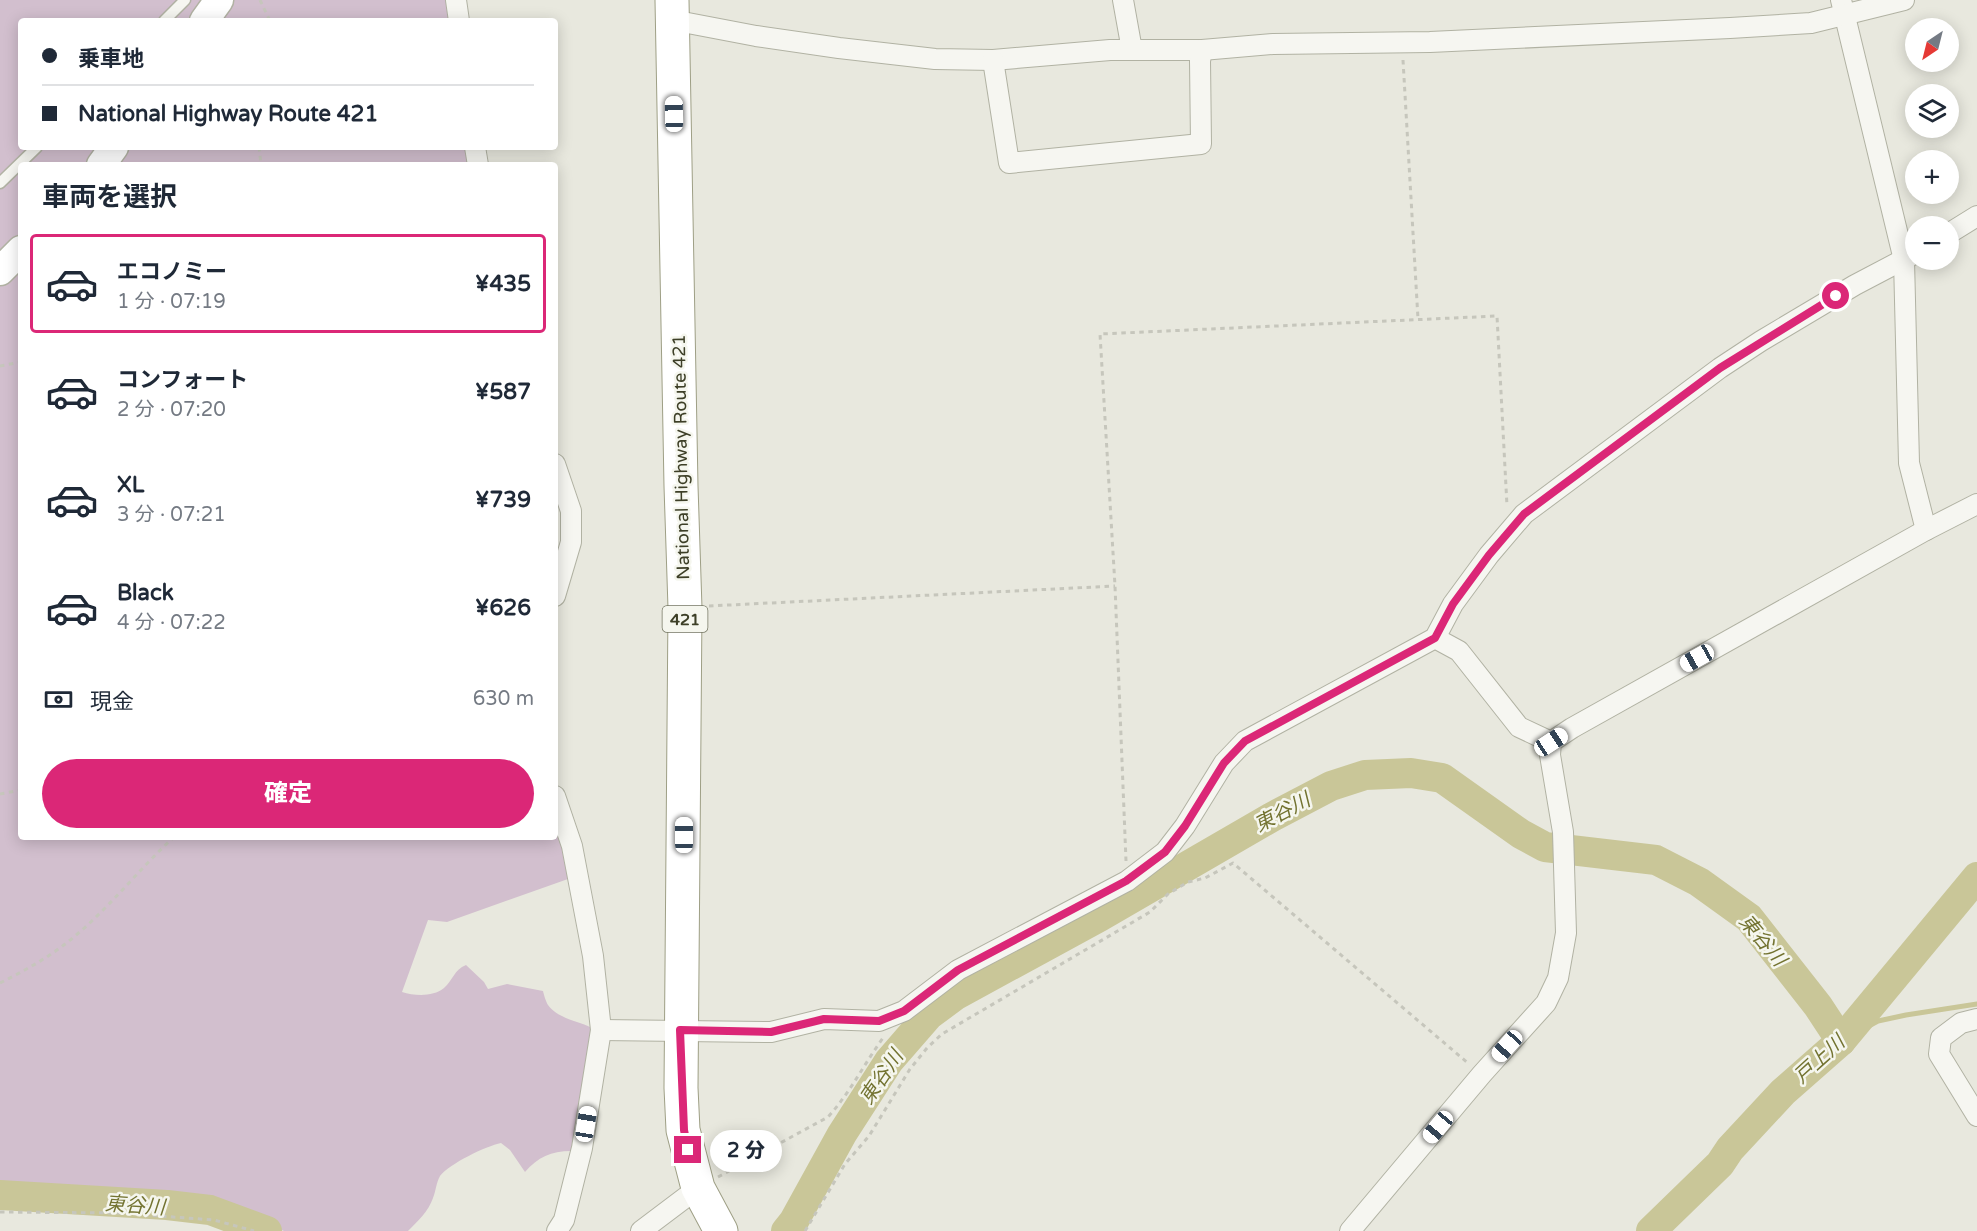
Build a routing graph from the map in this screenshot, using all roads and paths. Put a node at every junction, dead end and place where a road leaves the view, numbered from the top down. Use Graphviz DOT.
graph roads {
  1 [pos="184,0"];
  2 [pos="219,0"];
  3 [pos="260,0"];
  4 [pos="456,0"];
  5 [pos="1123,0"];
  6 [pos="1904,0"];
  7 [pos="1842,7"];
  8 [pos="672,10"];
  9 [pos="167,18"];
  10 [pos="206,18"];
  11 [pos="269,18"];
  12 [pos="459,18"];
  13 [pos="1402,42"];
  14 [pos="1132,50"];
  15 [pos="1203,50"];
  16 [pos="993,60"];
  17 [pos="34,150"];
  18 [pos="22,162"];
  19 [pos="18,165"];
  20 [pos="0,183"];
  21 [pos="1977,216"];
  22 [pos="1959,227"];
  23 [pos="1905,238"];
  24 [pos="18,253"];
  25 [pos="1905,259"];
  26 [pos="1910,270"];
  27 [pos="0,271"];
  28 [pos="1418,319"];
  29 [pos="18,363"];
  30 [pos="0,366"];
  31 [pos="558,473"];
  32 [pos="1977,504"];
  33 [pos="1514,524"];
  34 [pos="1926,530"];
  35 [pos="558,586"];
  36 [pos="1115,586"];
  37 [pos="685,608"];
  38 [pos="1435,638"];
  39 [pos="1551,742"];
  40 [pos="18,791"];
  41 [pos="0,794"];
  42 [pos="558,805"];
  43 [pos="171,840"];
  44 [pos="1126,848"];
  45 [pos="0,983"];
  46 [pos="904,1011"];
  47 [pos="1977,1019"];
  48 [pos="600,1030"];
  49 [pos="680,1030"];
  50 [pos="1482,1074"];
  51 [pos="1977,1116"];
  52 [pos="698,1188"];
  53 [pos="0,1212"];
  54 [pos="251,1231"];
  55 [pos="557,1231"];
  56 [pos="641,1231"];
  57 [pos="721,1231"];
  58 [pos="805,1231"];
  59 [pos="1350,1231"];
  1 -- 9 [label="lane"];
  2 -- 10 [label="street"];
  3 -- 11 [label="path"];
  4 -- 12 [label="street"];
  5 -- 14 [label="street"];
  6 -- 7 [label="street"];
  7 -- 13 [label="street"];
  7 -- 23 [label="street"];
  8 -- 16 [label="street"];
  8 -- 37 [label="highway, National Highway Route 421 / 421"];
  13 -- 15 [label="street"];
  13 -- 28 [label="path"];
  14 -- 15 [label="street"];
  14 -- 16 [label="street"];
  15 -- 16 [label="street"];
  17 -- 18 [label="lane"];
  19 -- 20 [label="lane"];
  21 -- 22 [label="street"];
  24 -- 27 [label="street"];
  25 -- 33 [label="street"];
  26 -- 34 [label="street"];
  28 -- 33 [label="path"];
  28 -- 36 [label="path"];
  29 -- 30 [label="path"];
  31 -- 35 [label="street"];
  32 -- 34 [label="street"];
  33 -- 38 [label="street"];
  34 -- 39 [label="street"];
  36 -- 37 [label="path"];
  36 -- 44 [label="path"];
  37 -- 49 [label="highway, National Highway Route 421 / 421"];
  38 -- 39 [label="street"];
  38 -- 46 [label="street"];
  39 -- 50 [label="street"];
  40 -- 41 [label="path"];
  42 -- 48 [label="street"];
  43 -- 45 [label="path"];
  46 -- 49 [label="street"];
  46 -- 52 [label="path"];
  47 -- 51 [label="street"];
  48 -- 49 [label="street"];
  48 -- 55 [label="street"];
  49 -- 52 [label="highway, National Highway Route 421 / 421"];
  50 -- 58 [label="path"];
  50 -- 59 [label="street"];
  52 -- 56 [label="street"];
  52 -- 57 [label="highway, National Highway Route 421 / 421"];
  53 -- 54 [label="path"];
}
